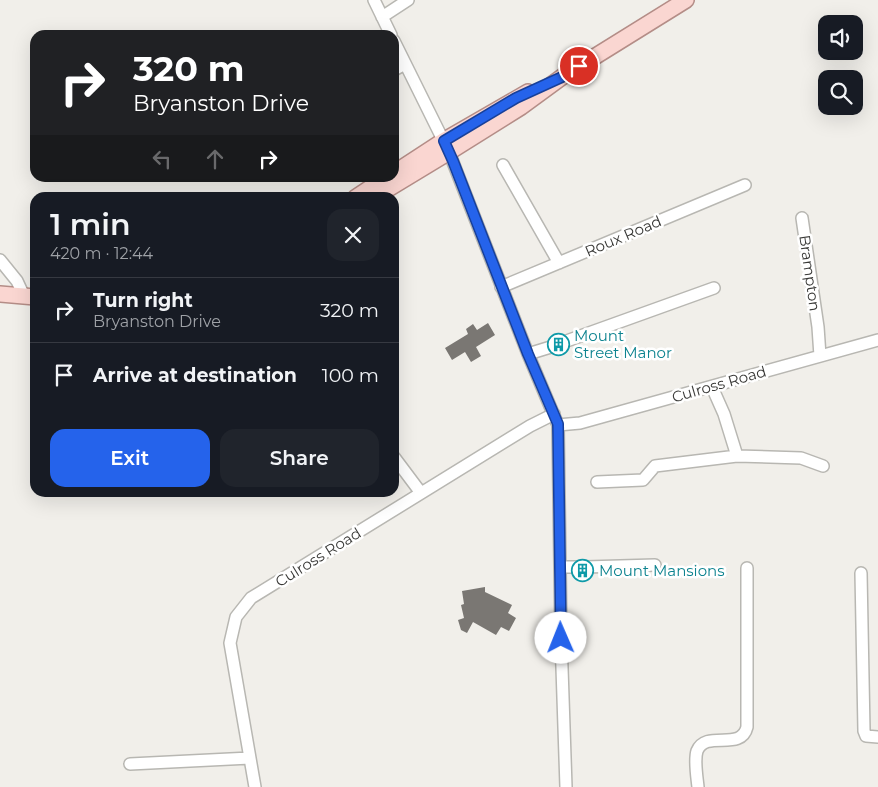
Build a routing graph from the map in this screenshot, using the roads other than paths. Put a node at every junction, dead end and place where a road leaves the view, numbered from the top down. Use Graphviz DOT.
graph roads {
  1 [pos="374,0"];
  2 [pos="408,0"];
  3 [pos="686,0"];
  4 [pos="382,17"];
  5 [pos="388,30"];
  6 [pos="399,51"];
  7 [pos="405,64"];
  8 [pos="399,67"];
  9 [pos="447,146"];
  10 [pos="503,165"];
  11 [pos="399,170"];
  12 [pos="399,180"];
  13 [pos="380,182"];
  14 [pos="396,182"];
  15 [pos="745,184"];
  16 [pos="365,192"];
  17 [pos="382,192"];
  18 [pos="802,218"];
  19 [pos="0,260"];
  20 [pos="559,263"];
  21 [pos="501,286"];
  22 [pos="714,288"];
  23 [pos="0,294"];
  24 [pos="30,297"];
  25 [pos="878,340"];
  26 [pos="528,354"];
  27 [pos="820,356"];
  28 [pos="712,386"];
  29 [pos="556,419"];
  30 [pos="737,456"];
  31 [pos="399,464"];
  32 [pos="823,466"];
  33 [pos="597,482"];
  34 [pos="421,493"];
  35 [pos="655,565"];
  36 [pos="560,567"];
  37 [pos="747,568"];
  38 [pos="861,573"];
  39 [pos="878,737"];
  40 [pos="250,758"];
  41 [pos="130,764"];
  42 [pos="255,787"];
  43 [pos="566,787"];
  44 [pos="698,787"];
  1 -- 4 [label="street"];
  2 -- 4 [label="street"];
  3 -- 9 [label="main road"];
  4 -- 5 [label="street"];
  6 -- 7 [label="street"];
  7 -- 8 [label="street"];
  7 -- 9 [label="street"];
  9 -- 11 [label="main road"];
  9 -- 12 [label="main road"];
  9 -- 21 [label="street"];
  10 -- 20 [label="street"];
  13 -- 16 [label="main road"];
  14 -- 17 [label="main road"];
  15 -- 20 [label="street, Roux Road"];
  18 -- 27 [label="street, Brampton"];
  19 -- 24 [label="street"];
  20 -- 21 [label="street, Roux Road"];
  21 -- 26 [label="street"];
  22 -- 26 [label="street"];
  23 -- 24 [label="main road"];
  25 -- 27 [label="street, Culross Road"];
  26 -- 29 [label="street"];
  27 -- 28 [label="street, Culross Road"];
  28 -- 29 [label="street, Culross Road"];
  28 -- 30 [label="street"];
  29 -- 34 [label="street, Culross Road"];
  29 -- 36 [label="street"];
  30 -- 32 [label="street"];
  30 -- 33 [label="street"];
  31 -- 34 [label="street"];
  34 -- 40 [label="street, Culross Road"];
  35 -- 36 [label="street"];
  36 -- 43 [label="street"];
  37 -- 44 [label="street"];
  38 -- 39 [label="street"];
  40 -- 41 [label="street"];
  40 -- 42 [label="street, Culross Road"];
}
